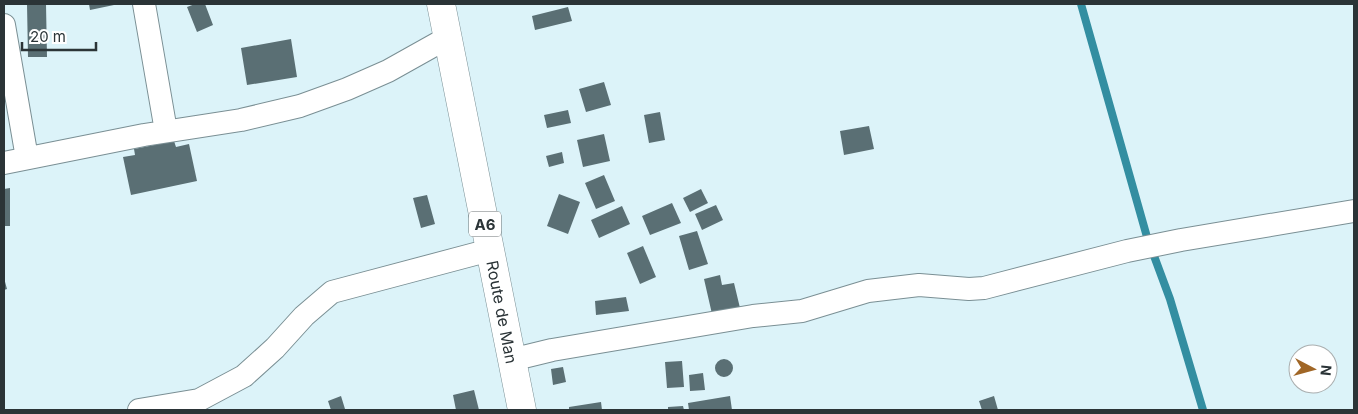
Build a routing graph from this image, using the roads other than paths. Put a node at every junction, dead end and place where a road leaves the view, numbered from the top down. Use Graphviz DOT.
graph roads {
  1 [pos="144,4"];
  2 [pos="441,4"];
  3 [pos="4,25"];
  4 [pos="447,38"];
  5 [pos="166,132"];
  6 [pos="27,158"];
  7 [pos="4,163"];
  8 [pos="1354,211"];
  9 [pos="490,250"];
  10 [pos="511,360"];
  11 [pos="139,410"];
  12 [pos="522,410"];
  1 -- 5 [label="street"];
  2 -- 4 [label="highway, A6"];
  3 -- 6 [label="street"];
  4 -- 5 [label="street"];
  4 -- 9 [label="highway, Route de Man / A6"];
  5 -- 6 [label="street"];
  6 -- 7 [label="street"];
  8 -- 10 [label="street"];
  9 -- 10 [label="highway, Route de Man / A6"];
  9 -- 11 [label="street"];
  10 -- 12 [label="highway, Route de Man / A6"];
}
